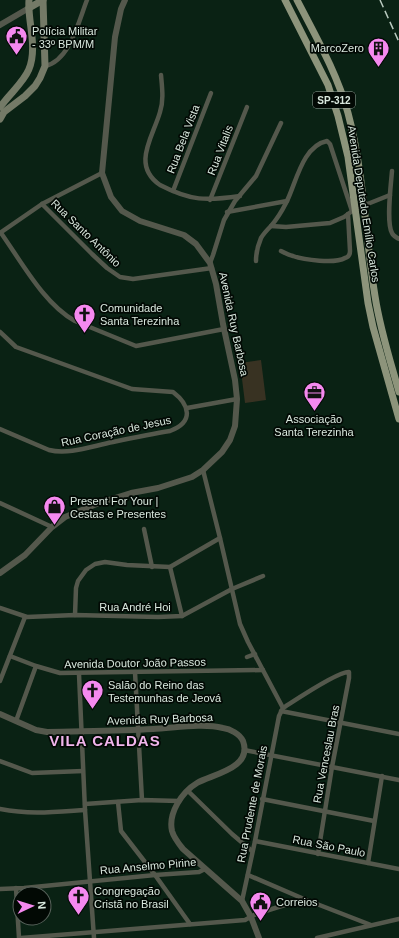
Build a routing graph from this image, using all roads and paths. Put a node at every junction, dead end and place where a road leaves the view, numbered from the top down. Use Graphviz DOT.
graph roads {
  1 [pos="43,0"];
  2 [pos="88,0"];
  3 [pos="125,0"];
  4 [pos="285,0"];
  5 [pos="297,0"];
  6 [pos="29,4"];
  7 [pos="0,25"];
  8 [pos="45,66"];
  9 [pos="29,71"];
  10 [pos="162,75"];
  11 [pos="40,78"];
  12 [pos="23,80"];
  13 [pos="33,88"];
  14 [pos="210,93"];
  15 [pos="0,107"];
  16 [pos="247,107"];
  17 [pos="0,119"];
  18 [pos="281,123"];
  19 [pos="392,171"];
  20 [pos="102,173"];
  21 [pos="173,191"];
  22 [pos="390,195"];
  23 [pos="240,196"];
  24 [pos="210,200"];
  25 [pos="287,201"];
  26 [pos="42,204"];
  27 [pos="363,205"];
  28 [pos="351,211"];
  29 [pos="227,212"];
  30 [pos="270,226"];
  31 [pos="1,233"];
  32 [pos="350,233"];
  33 [pos="359,239"];
  34 [pos="399,239"];
  35 [pos="281,251"];
  36 [pos="256,261"];
  37 [pos="211,265"];
  38 [pos="224,329"];
  39 [pos="0,332"];
  40 [pos="399,392"];
  41 [pos="237,399"];
  42 [pos="187,408"];
  43 [pos="399,419"];
  44 [pos="0,429"];
  45 [pos="203,470"];
  46 [pos="0,503"];
  47 [pos="52,527"];
  48 [pos="144,529"];
  49 [pos="220,538"];
  50 [pos="152,567"];
  51 [pos="170,567"];
  52 [pos="0,573"];
  53 [pos="262,576"];
  54 [pos="232,589"];
  55 [pos="0,608"];
  56 [pos="75,615"];
  57 [pos="182,616"];
  58 [pos="25,617"];
  59 [pos="255,654"];
  60 [pos="10,656"];
  61 [pos="247,657"];
  62 [pos="36,666"];
  63 [pos="263,670"];
  64 [pos="135,672"];
  65 [pos="79,674"];
  66 [pos="0,681"];
  67 [pos="282,710"];
  68 [pos="0,714"];
  69 [pos="16,721"];
  70 [pos="341,722"];
  71 [pos="139,730"];
  72 [pos="82,731"];
  73 [pos="399,734"];
  74 [pos="244,750"];
  75 [pos="270,755"];
  76 [pos="0,761"];
  77 [pos="332,767"];
  78 [pos="83,771"];
  79 [pos="382,776"];
  80 [pos="399,780"];
  81 [pos="188,791"];
  82 [pos="262,799"];
  83 [pos="142,800"];
  84 [pos="179,801"];
  85 [pos="118,802"];
  86 [pos="85,804"];
  87 [pos="0,809"];
  88 [pos="85,810"];
  89 [pos="324,812"];
  90 [pos="374,822"];
  91 [pos="255,841"];
  92 [pos="252,851"];
  93 [pos="318,854"];
  94 [pos="368,863"];
  95 [pos="205,869"];
  96 [pos="399,870"];
  97 [pos="155,875"];
  98 [pos="248,875"];
  99 [pos="91,881"];
  100 [pos="37,886"];
  101 [pos="12,888"];
  102 [pos="0,889"];
  103 [pos="304,899"];
  104 [pos="242,901"];
  105 [pos="251,917"];
  106 [pos="399,919"];
  107 [pos="190,924"];
  108 [pos="371,925"];
  109 [pos="19,926"];
  110 [pos="94,932"];
  111 [pos="20,938"];
  112 [pos="94,938"];
  113 [pos="259,938"];
  114 [pos="317,938"];
  1 -- 6 [label="main road"];
  1 -- 8 [label="main road"];
  2 -- 8 [label="street"];
  3 -- 20 [label="street, Avenida Ruy Barbosa"];
  4 -- 28 [label="main road, Avenida Deputado Emílio Carlos / SP-312"];
  5 -- 27 [label="main road, Avenida Deputado Emílio Carlos / SP-312"];
  6 -- 7 [label="street"];
  6 -- 9 [label="main road"];
  8 -- 11 [label="main road"];
  9 -- 11 [label="main road"];
  9 -- 12 [label="main road"];
  10 -- 21 [label="street"];
  11 -- 13 [label="main road"];
  12 -- 13 [label="main road"];
  12 -- 15 [label="main road"];
  13 -- 17 [label="main road"];
  14 -- 21 [label="street, Rua Bela Vista"];
  16 -- 24 [label="street, Rua Vitalis"];
  18 -- 23 [label="street"];
  19 -- 22 [label="street"];
  20 -- 26 [label="street"];
  20 -- 37 [label="street, Avenida Ruy Barbosa"];
  21 -- 24 [label="street"];
  22 -- 27 [label="street"];
  22 -- 34 [label="street"];
  23 -- 24 [label="street"];
  23 -- 29 [label="street"];
  25 -- 28 [label="street"];
  25 -- 29 [label="street"];
  25 -- 30 [label="street"];
  26 -- 31 [label="street"];
  26 -- 37 [label="street, Rua Santo Antônio"];
  27 -- 28 [label="street"];
  27 -- 40 [label="main road, Avenida Deputado Emílio Carlos / SP-312"];
  28 -- 30 [label="street"];
  28 -- 32 [label="street"];
  28 -- 33 [label="main road, Avenida Deputado Emílio Carlos / SP-312"];
  29 -- 37 [label="street"];
  30 -- 36 [label="street"];
  31 -- 38 [label="street"];
  32 -- 33 [label="street"];
  32 -- 35 [label="street"];
  33 -- 43 [label="main road, Avenida Deputado Emílio Carlos / SP-312"];
  37 -- 38 [label="street, Avenida Ruy Barbosa"];
  38 -- 41 [label="street, Avenida Ruy Barbosa"];
  39 -- 42 [label="street"];
  41 -- 42 [label="street"];
  41 -- 45 [label="street, Avenida Ruy Barbosa"];
  42 -- 44 [label="street, Rua Coração de Jesus"];
  45 -- 47 [label="street, Avenida Ruy Barbosa"];
  45 -- 49 [label="street"];
  46 -- 47 [label="street"];
  47 -- 52 [label="street, Avenida Ruy Barbosa"];
  48 -- 50 [label="street"];
  49 -- 51 [label="street"];
  49 -- 54 [label="street"];
  50 -- 51 [label="street"];
  50 -- 56 [label="street"];
  51 -- 57 [label="street"];
  53 -- 54 [label="street, Rua André Hoi"];
  54 -- 57 [label="street, Rua André Hoi"];
  54 -- 59 [label="street"];
  55 -- 58 [label="street, Rua André Hoi"];
  56 -- 57 [label="street, Rua André Hoi"];
  56 -- 58 [label="street, Rua André Hoi"];
  58 -- 60 [label="street"];
  59 -- 61 [label="street"];
  59 -- 63 [label="street"];
  60 -- 62 [label="street, Avenida Doutor João Passos"];
  60 -- 66 [label="street"];
  62 -- 65 [label="street, Avenida Doutor João Passos"];
  62 -- 69 [label="street"];
  63 -- 64 [label="street, Avenida Doutor João Passos"];
  63 -- 67 [label="street"];
  64 -- 65 [label="street, Avenida Doutor João Passos"];
  64 -- 71 [label="street"];
  65 -- 72 [label="street"];
  67 -- 70 [label="street"];
  67 -- 70 [label="street, Rua Venceslau Bras"];
  67 -- 75 [label="street, Rua Prudente de Morais"];
  68 -- 69 [label="street, Avenida Ruy Barbosa"];
  69 -- 72 [label="street, Avenida Ruy Barbosa"];
  70 -- 73 [label="street"];
  70 -- 77 [label="street, Rua Venceslau Bras"];
  71 -- 72 [label="street, Avenida Ruy Barbosa"];
  71 -- 74 [label="street, Avenida Ruy Barbosa"];
  71 -- 83 [label="street"];
  72 -- 78 [label="street"];
  74 -- 75 [label="street"];
  74 -- 81 [label="street"];
  75 -- 77 [label="street"];
  75 -- 82 [label="street, Rua Prudente de Morais"];
  76 -- 78 [label="street"];
  77 -- 79 [label="street"];
  77 -- 89 [label="street, Rua Venceslau Bras"];
  78 -- 86 [label="street"];
  79 -- 80 [label="street"];
  79 -- 90 [label="street"];
  81 -- 84 [label="street"];
  81 -- 92 [label="street"];
  82 -- 89 [label="street"];
  82 -- 91 [label="street, Rua Prudente de Morais"];
  83 -- 84 [label="street"];
  83 -- 85 [label="street"];
  84 -- 95 [label="street"];
  85 -- 86 [label="street"];
  85 -- 97 [label="street"];
  86 -- 88 [label="street"];
  87 -- 88 [label="street"];
  88 -- 99 [label="street"];
  89 -- 90 [label="street"];
  89 -- 93 [label="street, Rua Venceslau Bras"];
  90 -- 94 [label="street"];
  91 -- 92 [label="street, Rua Prudente de Morais"];
  91 -- 93 [label="street, Rua São Paulo"];
  92 -- 98 [label="street, Rua Prudente de Morais"];
  93 -- 94 [label="street, Rua São Paulo"];
  94 -- 96 [label="street, Rua São Paulo"];
  95 -- 97 [label="street, Rua Anselmo Pirine"];
  95 -- 104 [label="street"];
  97 -- 99 [label="street, Rua Anselmo Pirine"];
  97 -- 107 [label="street"];
  98 -- 103 [label="street"];
  98 -- 104 [label="street, Rua Prudente de Morais"];
  99 -- 100 [label="street, Rua Anselmo Pirine"];
  99 -- 110 [label="street"];
  101 -- 102 [label="street, Rua Anselmo Pirine"];
  103 -- 105 [label="street"];
  103 -- 108 [label="street"];
  104 -- 105 [label="street"];
  105 -- 107 [label="street"];
  105 -- 113 [label="street"];
  106 -- 108 [label="street"];
  107 -- 110 [label="street"];
  108 -- 114 [label="street"];
  109 -- 111 [label="street"];
  110 -- 111 [label="street"];
  110 -- 112 [label="street"];
}
